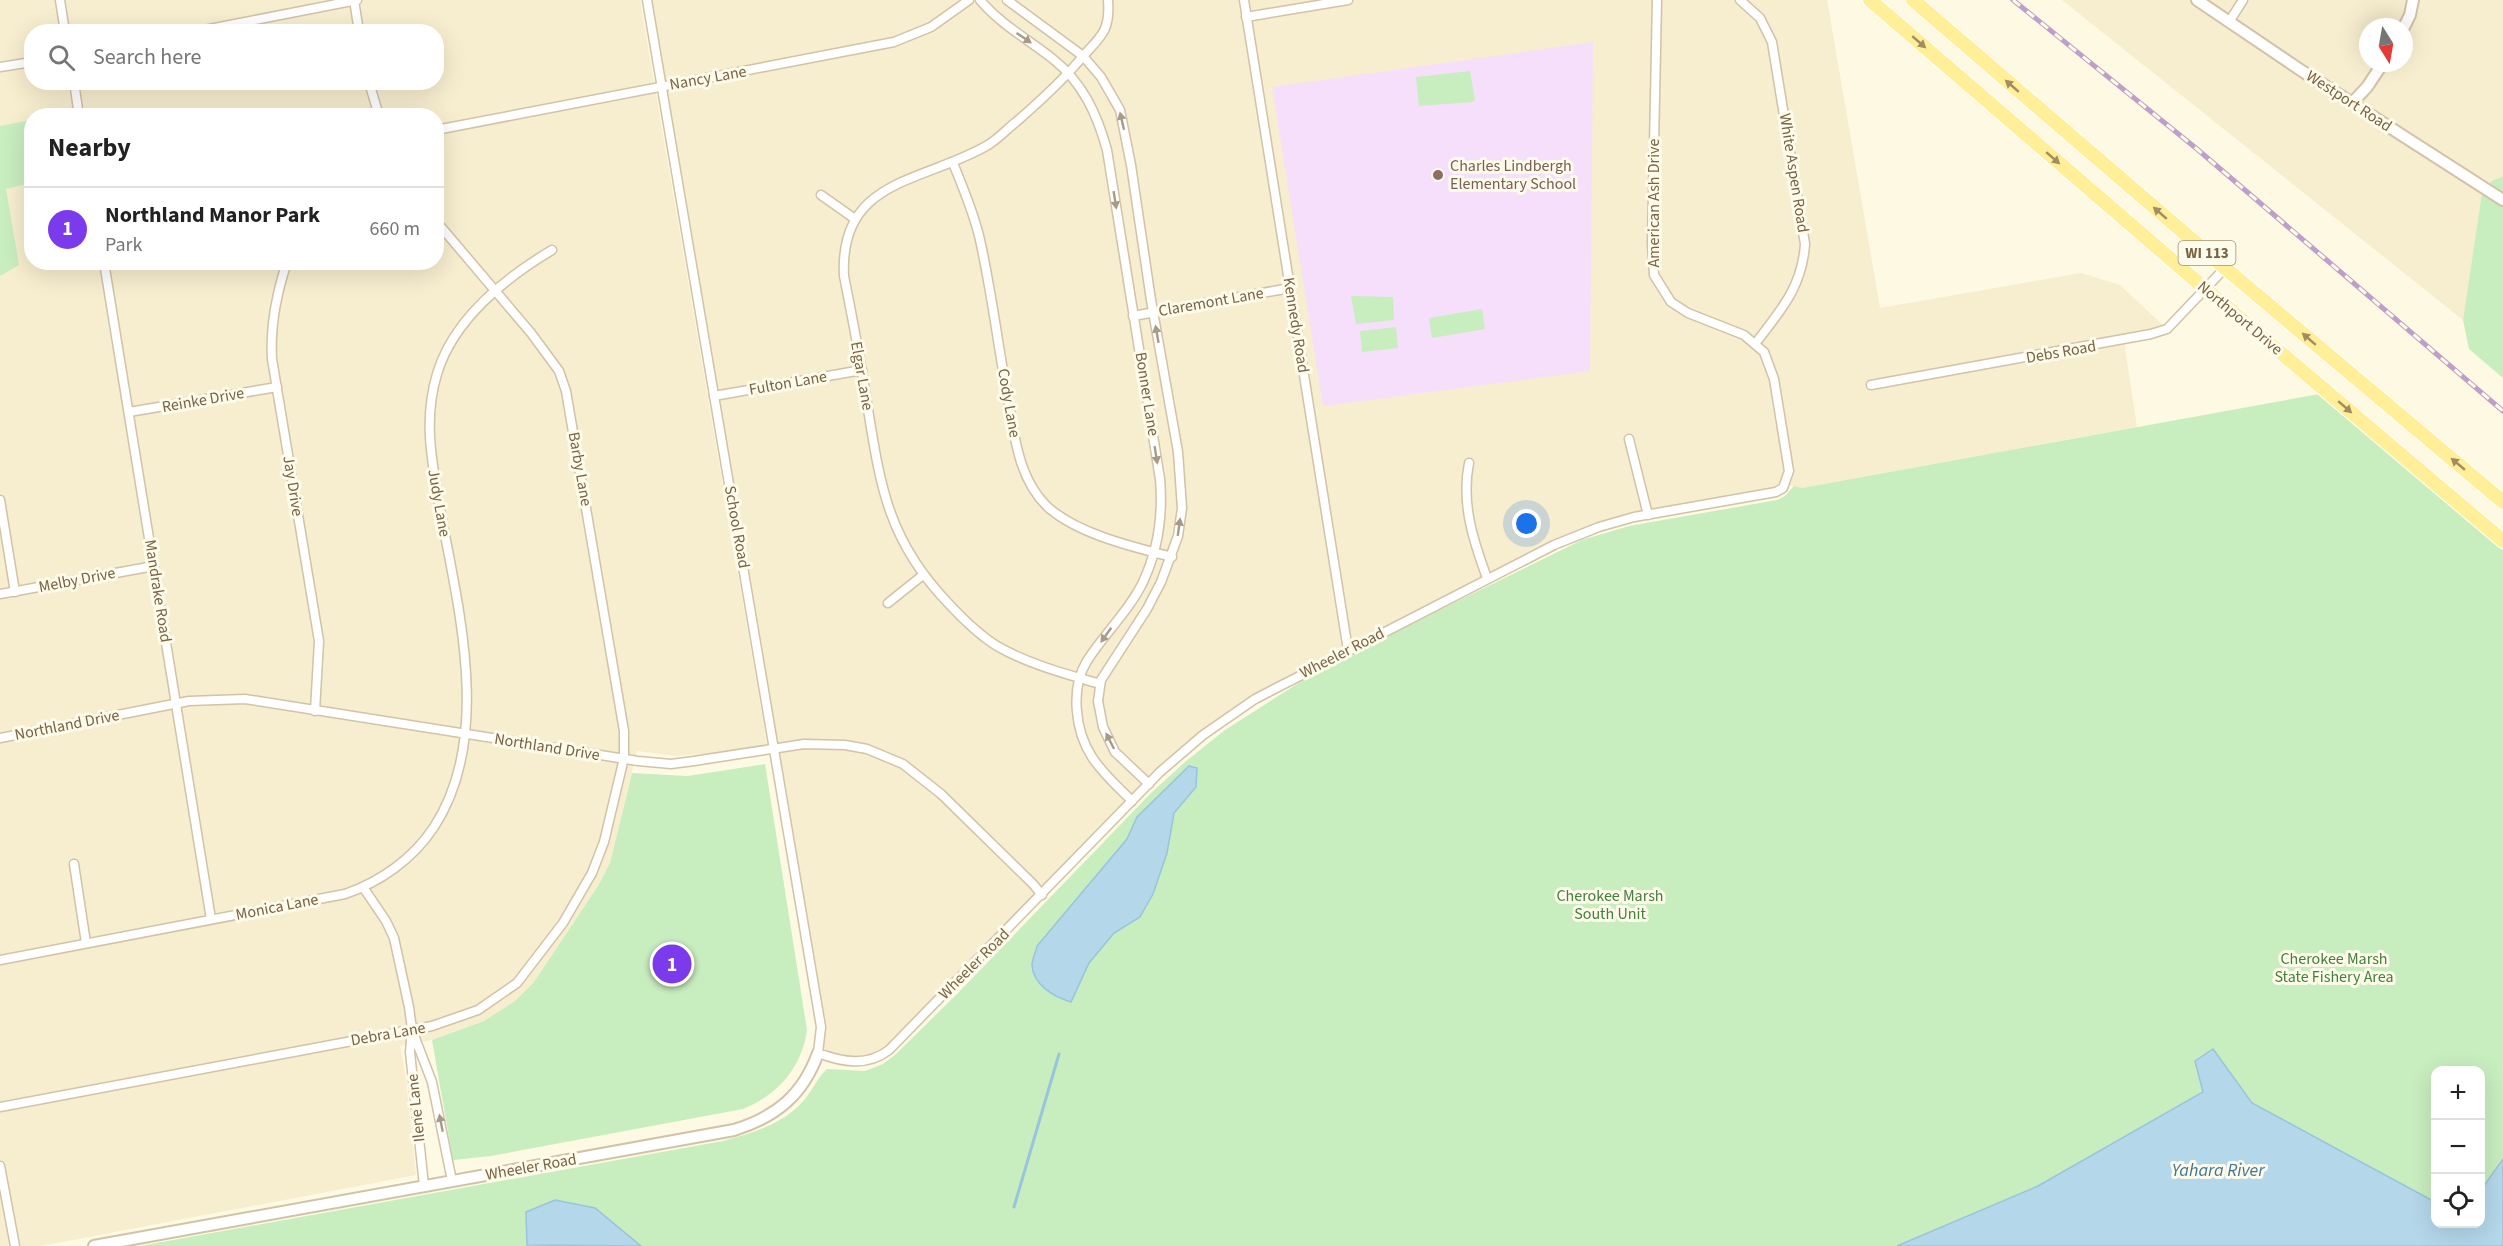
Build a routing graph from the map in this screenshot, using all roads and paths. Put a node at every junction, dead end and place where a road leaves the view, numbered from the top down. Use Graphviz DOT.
graph roads {
  1 [pos="60,0"];
  2 [pos="355,0"];
  3 [pos="648,0"];
  4 [pos="969,0"];
  5 [pos="980,0"];
  6 [pos="1007,0"];
  7 [pos="1108,0"];
  8 [pos="1244,0"];
  9 [pos="1348,0"];
  10 [pos="1657,0"];
  11 [pos="1740,0"];
  12 [pos="1913,0"];
  13 [pos="2197,0"];
  14 [pos="2243,0"];
  15 [pos="2413,0"];
  16 [pos="1873,2"];
  17 [pos="1246,17"];
  18 [pos="2408,18"];
  19 [pos="2229,22"];
  20 [pos="64,24"];
  21 [pos="234,24"];
  22 [pos="358,24"];
  23 [pos="1083,56"];
  24 [pos="24,63"];
  25 [pos="0,67"];
  26 [pos="2377,72"];
  27 [pos="1069,73"];
  28 [pos="662,86"];
  29 [pos="75,90"];
  30 [pos="371,90"];
  31 [pos="2352,103"];
  32 [pos="78,108"];
  33 [pos="377,108"];
  34 [pos="444,128"];
  35 [pos="953,163"];
  36 [pos="821,195"];
  37 [pos="2503,200"];
  38 [pos="855,219"];
  39 [pos="444,230"];
  40 [pos="552,250"];
  41 [pos="2224,268"];
  42 [pos="105,270"];
  43 [pos="284,270"];
  44 [pos="1290,288"];
  45 [pos="2206,290"];
  46 [pos="496,292"];
  47 [pos="1153,312"];
  48 [pos="1133,316"];
  49 [pos="1755,344"];
  50 [pos="862,370"];
  51 [pos="1871,385"];
  52 [pos="277,387"];
  53 [pos="714,396"];
  54 [pos="129,412"];
  55 [pos="1629,439"];
  56 [pos="1469,463"];
  57 [pos="1786,485"];
  58 [pos="0,500"];
  59 [pos="2503,502"];
  60 [pos="1648,515"];
  61 [pos="2503,541"];
  62 [pos="1153,552"];
  63 [pos="1172,557"];
  64 [pos="154,566"];
  65 [pos="923,575"];
  66 [pos="1487,578"];
  67 [pos="15,592"];
  68 [pos="0,594"];
  69 [pos="888,603"];
  70 [pos="1348,650"];
  71 [pos="1080,678"];
  72 [pos="1100,684"];
  73 [pos="177,704"];
  74 [pos="315,711"];
  75 [pos="465,734"];
  76 [pos="0,738"];
  77 [pos="775,749"];
  78 [pos="624,759"];
  79 [pos="1149,784"];
  80 [pos="1132,801"];
  81 [pos="74,864"];
  82 [pos="363,887"];
  83 [pos="1042,895"];
  84 [pos="211,919"];
  85 [pos="86,943"];
  86 [pos="0,960"];
  87 [pos="412,1029"];
  88 [pos="818,1053"];
  89 [pos="0,1107"];
  90 [pos="0,1166"];
  91 [pos="452,1181"];
  92 [pos="424,1186"];
  93 [pos="15,1246"];
  94 [pos="94,1246"];
  1 -- 20 [label="street"];
  2 -- 21 [label="street"];
  2 -- 22 [label="street"];
  3 -- 28 [label="street, School Road"];
  4 -- 28 [label="street, Nancy Lane"];
  5 -- 27 [label="street, Bonner Lane, one-way"];
  6 -- 23 [label="street, Bonner Lane"];
  7 -- 23 [label="street, Elgar Lane"];
  8 -- 17 [label="street, Kennedy Road"];
  9 -- 17 [label="street"];
  10 -- 49 [label="street, American Ash Drive"];
  11 -- 49 [label="street, White Aspen Road"];
  41 -- 12 [label="main road, Northport Drive / WI 113, one-way"];
  13 -- 19 [label="street, Westport Road"];
  14 -- 19 [label="street"];
  15 -- 18 [label="street"];
  16 -- 45 [label="main road, Northport Drive / WI 113, one-way"];
  17 -- 44 [label="street, Kennedy Road"];
  19 -- 31 [label="street, Westport Road"];
  23 -- 27 [label="street, Elgar Lane"];
  47 -- 23 [label="street, Bonner Lane, one-way"];
  24 -- 25 [label="street"];
  26 -- 31 [label="street"];
  27 -- 35 [label="street, Elgar Lane"];
  27 -- 48 [label="street, Bonner Lane, one-way"];
  28 -- 34 [label="street, Nancy Lane"];
  28 -- 53 [label="street, School Road"];
  29 -- 32 [label="street"];
  30 -- 33 [label="street"];
  31 -- 37 [label="street, Westport Road"];
  35 -- 38 [label="street, Elgar Lane"];
  35 -- 62 [label="street, Cody Lane"];
  36 -- 38 [label="street"];
  38 -- 50 [label="street, Elgar Lane"];
  39 -- 46 [label="street, Barby Lane"];
  40 -- 46 [label="street, Judy Lane"];
  41 -- 45 [label="street, Debs Road"];
  59 -- 41 [label="main road, Northport Drive / WI 113, one-way"];
  42 -- 54 [label="street, Mandrake Road"];
  43 -- 52 [label="street, Jay Drive"];
  44 -- 47 [label="street, Claremont Lane"];
  44 -- 70 [label="street, Kennedy Road"];
  45 -- 51 [label="street, Debs Road"];
  45 -- 61 [label="main road, Northport Drive / WI 113, one-way"];
  46 -- 75 [label="street, Judy Lane"];
  46 -- 78 [label="street, Barby Lane"];
  47 -- 48 [label="street, Claremont Lane"];
  63 -- 47 [label="street, Bonner Lane, one-way"];
  48 -- 62 [label="street, Bonner Lane, one-way"];
  49 -- 57 [label="street, American Ash Drive"];
  50 -- 53 [label="street, Fulton Lane"];
  50 -- 65 [label="street, Elgar Lane"];
  52 -- 54 [label="street, Reinke Drive"];
  52 -- 74 [label="street, Jay Drive"];
  53 -- 77 [label="street, School Road"];
  54 -- 64 [label="street, Mandrake Road"];
  55 -- 60 [label="street"];
  56 -- 66 [label="street"];
  57 -- 60 [label="street, Wheeler Road"];
  58 -- 67 [label="street"];
  60 -- 66 [label="street, Wheeler Road"];
  62 -- 63 [label="street, Cody Lane"];
  62 -- 71 [label="street, Bonner Lane, one-way"];
  63 -- 72 [label="street, Bonner Lane"];
  64 -- 67 [label="street, Melby Drive"];
  64 -- 73 [label="street, Mandrake Road"];
  65 -- 69 [label="street"];
  65 -- 71 [label="street, Elgar Lane"];
  66 -- 70 [label="street, Wheeler Road"];
  67 -- 68 [label="street, Melby Drive"];
  70 -- 79 [label="street, Wheeler Road"];
  71 -- 72 [label="street, Elgar Lane"];
  71 -- 80 [label="street, Bonner Lane"];
  79 -- 72 [label="street, one-way"];
  73 -- 74 [label="street, Northland Drive"];
  73 -- 76 [label="street, Northland Drive"];
  73 -- 84 [label="street, Mandrake Road"];
  74 -- 75 [label="street, Northland Drive"];
  75 -- 78 [label="street, Northland Drive"];
  75 -- 82 [label="street, Monica Lane"];
  77 -- 78 [label="street, Northland Drive"];
  77 -- 83 [label="street, Northland Drive"];
  77 -- 88 [label="street, School Road"];
  78 -- 87 [label="street, Debra Lane"];
  79 -- 80 [label="street, Wheeler Road"];
  80 -- 83 [label="street, Wheeler Road"];
  81 -- 85 [label="street"];
  82 -- 84 [label="street, Monica Lane"];
  82 -- 87 [label="street, Ilene Lane"];
  83 -- 88 [label="street, Wheeler Road"];
  84 -- 85 [label="street, Monica Lane"];
  85 -- 86 [label="street, Monica Lane"];
  87 -- 89 [label="street, Debra Lane"];
  91 -- 87 [label="street, Ilene Lane, one-way"];
  87 -- 92 [label="street, Ilene Lane"];
  88 -- 91 [label="street, Wheeler Road"];
  90 -- 93 [label="street"];
  91 -- 92 [label="street, Wheeler Road"];
  92 -- 94 [label="street, Wheeler Road"];
}
